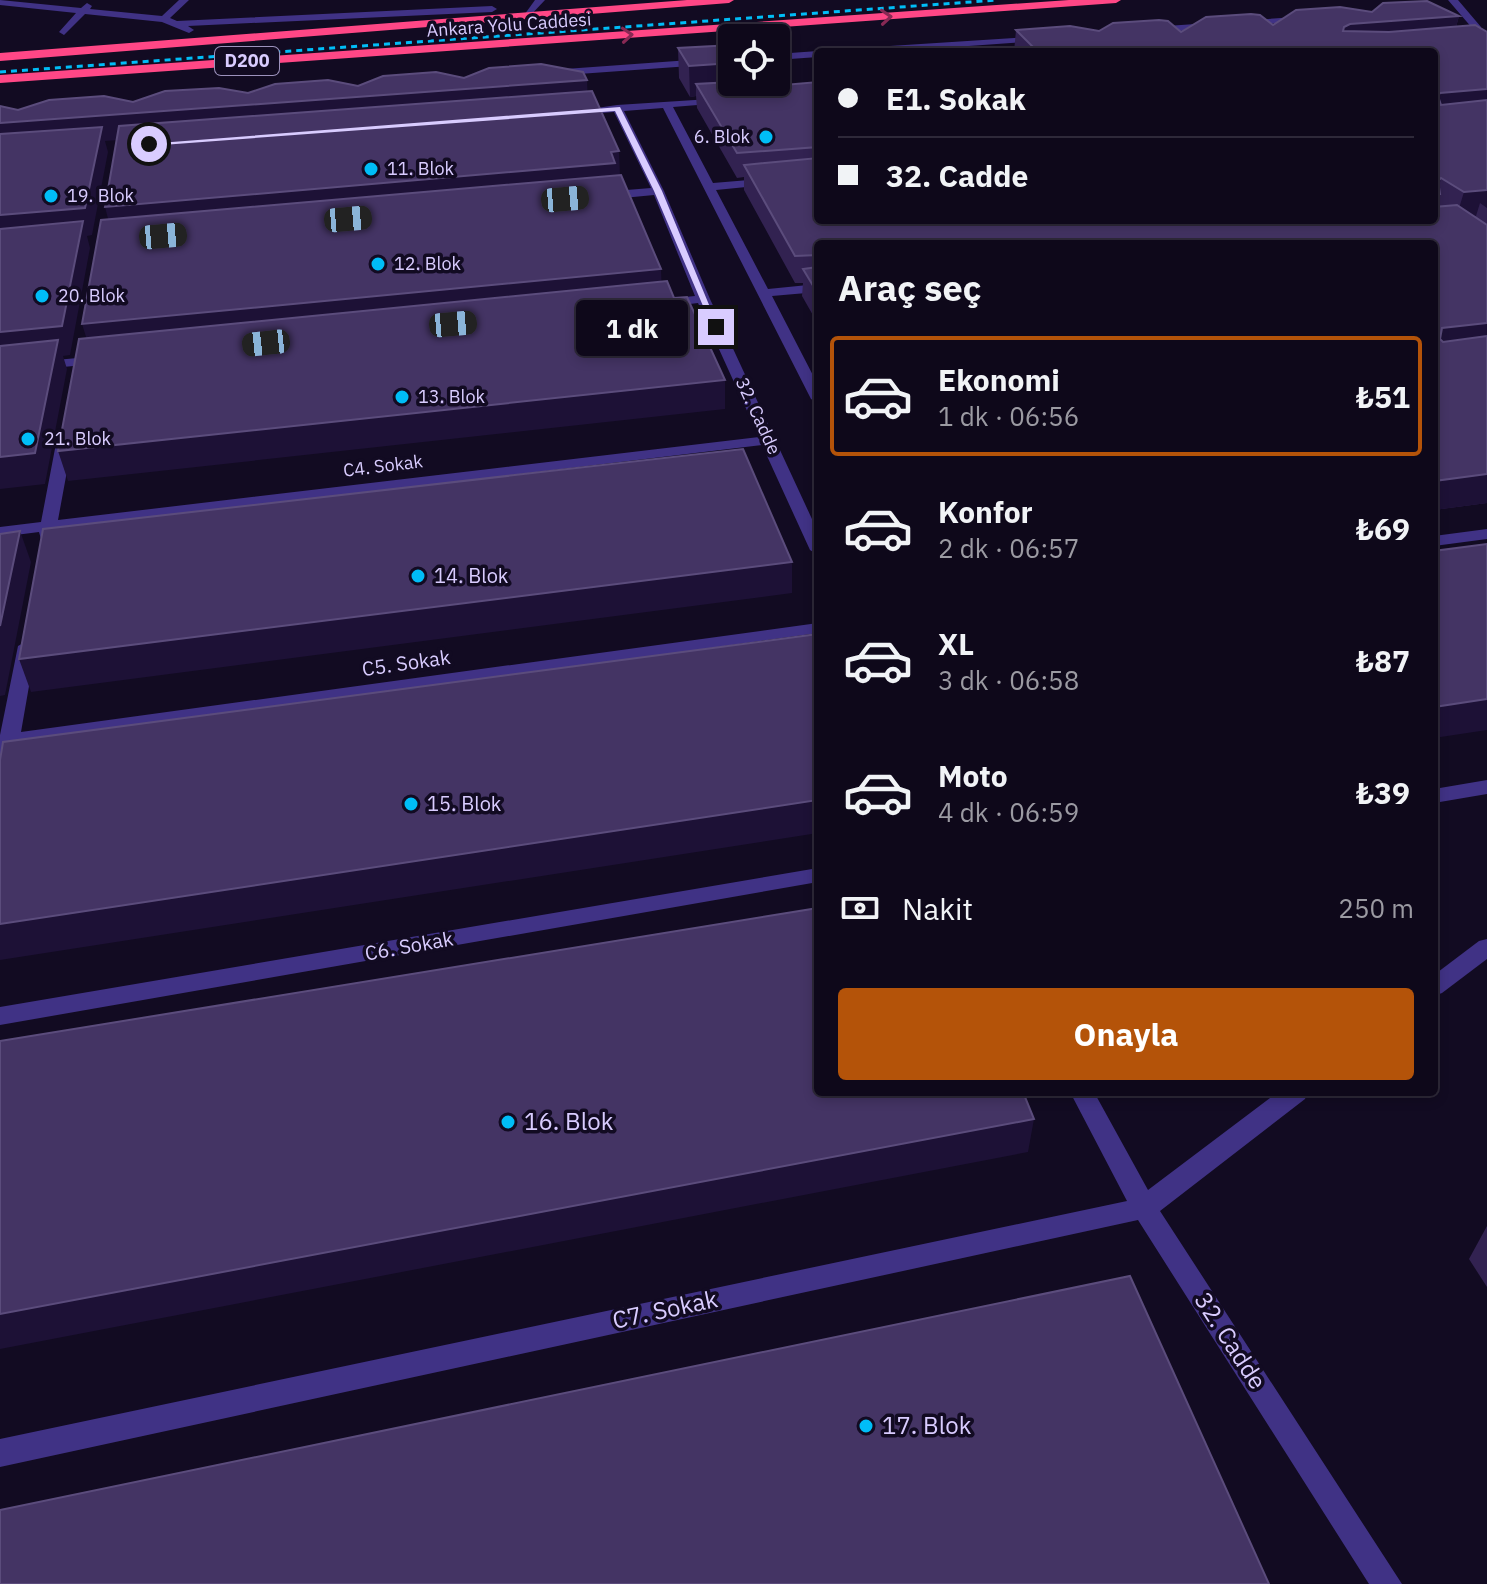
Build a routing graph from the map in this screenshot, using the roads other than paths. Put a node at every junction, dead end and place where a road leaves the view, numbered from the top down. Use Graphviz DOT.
graph roads {
  1 [pos="93,0"];
  2 [pos="184,0"];
  3 [pos="540,0"];
  4 [pos="729,0"];
  5 [pos="1116,0"];
  6 [pos="1453,0"];
  7 [pos="686,1"];
  8 [pos="0,2"];
  9 [pos="495,9"];
  10 [pos="81,12"];
  11 [pos="525,16"];
  12 [pos="1318,18"];
  13 [pos="164,19"];
  14 [pos="291,19"];
  15 [pos="177,24"];
  16 [pos="411,24"];
  17 [pos="1144,30"];
  18 [pos="64,32"];
  19 [pos="194,33"];
  20 [pos="1049,37"];
  21 [pos="1463,39"];
  22 [pos="1482,41"];
  23 [pos="493,44"];
  24 [pos="0,45"];
  25 [pos="898,48"];
  26 [pos="814,54"];
  27 [pos="790,56"];
  28 [pos="0,57"];
  29 [pos="718,61"];
  30 [pos="541,74"];
  31 [pos="0,79"];
  32 [pos="0,88"];
  33 [pos="742,99"];
  34 [pos="667,105"];
  35 [pos="617,108"];
  36 [pos="555,113"];
  37 [pos="814,177"];
  38 [pos="707,187"];
  39 [pos="658,191"];
  40 [pos="594,197"];
  41 [pos="814,288"];
  42 [pos="764,293"];
  43 [pos="703,299"];
  44 [pos="656,304"];
  45 [pos="110,359"];
  46 [pos="0,369"];
  47 [pos="814,391"];
  48 [pos="68,422"];
  49 [pos="770,440"];
  50 [pos="49,526"];
  51 [pos="0,532"];
  52 [pos="1487,534"];
  53 [pos="1438,540"];
  54 [pos="814,541"];
  55 [pos="43,557"];
  56 [pos="814,629"];
  57 [pos="29,633"];
  58 [pos="5,741"];
  59 [pos="1487,787"];
  60 [pos="0,795"];
  61 [pos="1438,795"];
  62 [pos="814,876"];
  63 [pos="1487,947"];
  64 [pos="1438,984"];
  65 [pos="0,1016"];
  66 [pos="1084,1096"];
  67 [pos="1291,1096"];
  68 [pos="1144,1208"];
  69 [pos="0,1453"];
  70 [pos="1387,1584"];
  1 -- 10 [label="street"];
  2 -- 13 [label="street"];
  3 -- 11 [label="street"];
  4 -- 7 [label="highway, Ankara Yolu Caddesi"];
  23 -- 5 [label="highway, Ankara Yolu Caddesi, one-way"];
  6 -- 22 [label="street"];
  7 -- 11 [label="highway, Ankara Yolu Caddesi"];
  8 -- 10 [label="street"];
  9 -- 11 [label="highway, Ankara Yolu Caddesi"];
  9 -- 14 [label="street"];
  9 -- 16 [label="highway, Ankara Yolu Caddesi"];
  10 -- 13 [label="street"];
  10 -- 18 [label="street"];
  12 -- 17 [label="street"];
  13 -- 15 [label="street"];
  14 -- 15 [label="street"];
  14 -- 16 [label="highway"];
  14 -- 19 [label="highway"];
  15 -- 19 [label="street"];
  16 -- 28 [label="highway, Ankara Yolu Caddesi / D200"];
  19 -- 24 [label="highway"];
  20 -- 25 [label="street"];
  21 -- 22 [label="street"];
  23 -- 31 [label="highway, Ankara Yolu Caddesi / D200"];
  23 -- 32 [label="highway"];
  26 -- 27 [label="street"];
  29 -- 30 [label="street"];
  33 -- 34 [label="street"];
  34 -- 35 [label="street"];
  34 -- 38 [label="street"];
  35 -- 36 [label="street"];
  35 -- 39 [label="street, 32. Cadde"];
  37 -- 38 [label="street"];
  38 -- 42 [label="street"];
  39 -- 40 [label="street"];
  39 -- 43 [label="street, 32. Cadde"];
  41 -- 42 [label="street"];
  42 -- 47 [label="street"];
  43 -- 44 [label="street"];
  43 -- 49 [label="street, 32. Cadde"];
  45 -- 46 [label="street"];
  48 -- 50 [label="street"];
  49 -- 50 [label="street, C4. Sokak"];
  49 -- 54 [label="street, 32. Cadde"];
  50 -- 51 [label="street, C4. Sokak"];
  50 -- 55 [label="street"];
  52 -- 53 [label="street"];
  56 -- 58 [label="street, C5. Sokak"];
  57 -- 58 [label="street"];
  58 -- 60 [label="street"];
  59 -- 61 [label="street"];
  62 -- 65 [label="street, C6. Sokak"];
  63 -- 64 [label="street"];
  66 -- 68 [label="street, 32. Cadde"];
  67 -- 68 [label="street, C7. Sokak"];
  68 -- 69 [label="street, C7. Sokak"];
  68 -- 70 [label="street, 32. Cadde"];
}
